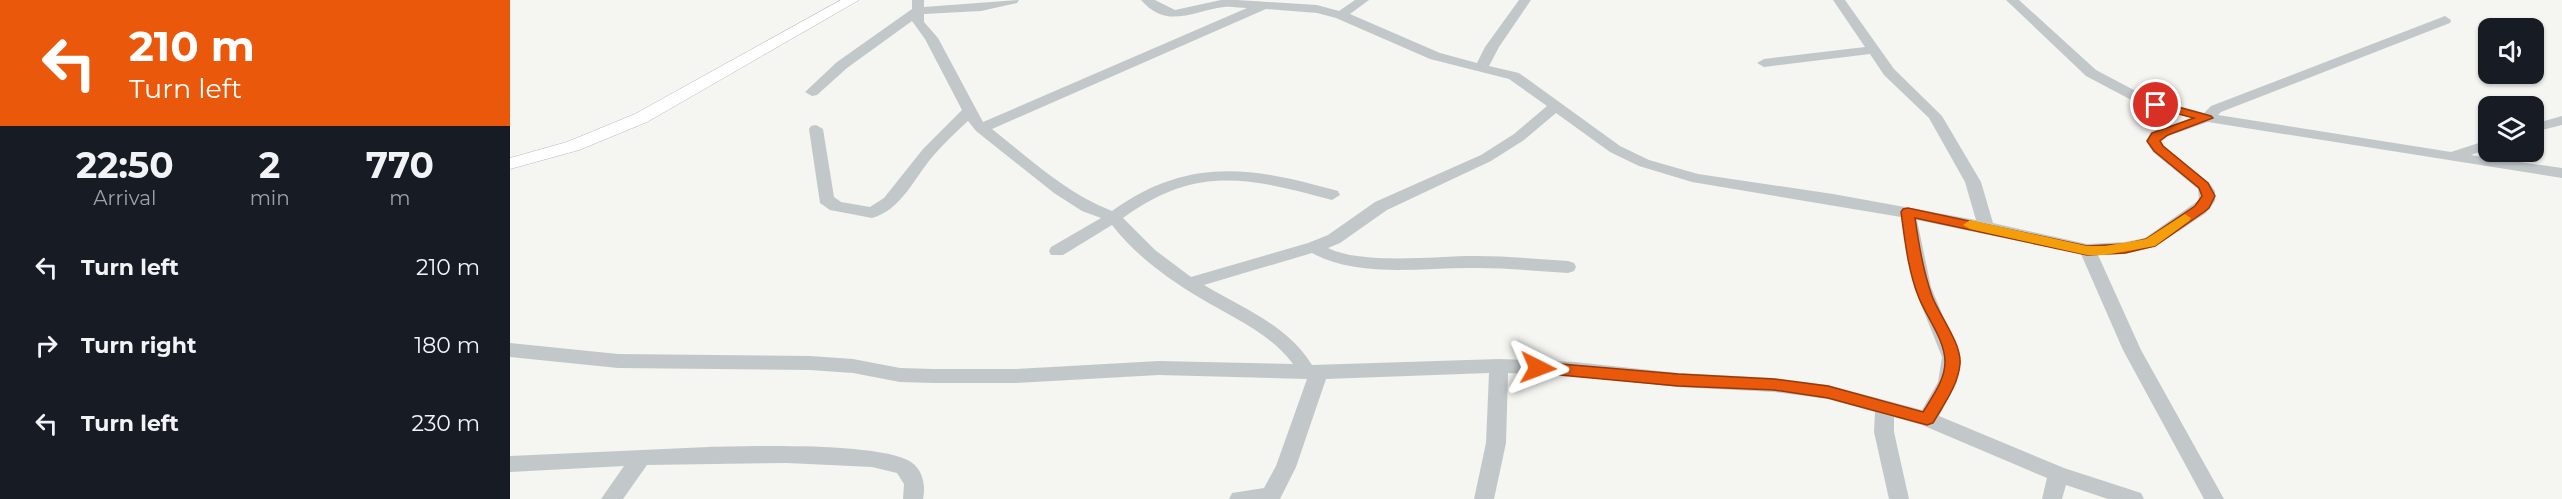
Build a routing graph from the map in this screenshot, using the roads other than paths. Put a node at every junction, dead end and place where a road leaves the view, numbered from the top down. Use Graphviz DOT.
graph roads {
  1 [pos="840,0"];
  2 [pos="852,0"];
  3 [pos="1013,0"];
  4 [pos="1147,0"];
  5 [pos="1363,0"];
  6 [pos="1525,0"];
  7 [pos="1839,0"];
  8 [pos="2012,0"];
  9 [pos="917,6"];
  10 [pos="1266,6"];
  11 [pos="1341,15"];
  12 [pos="2445,20"];
  13 [pos="921,27"];
  14 [pos="894,28"];
  15 [pos="1874,50"];
  16 [pos="1764,63"];
  17 [pos="1482,67"];
  18 [pos="812,93"];
  19 [pos="1556,106"];
  20 [pos="968,112"];
  21 [pos="2207,118"];
  22 [pos="2562,120"];
  23 [pos="2544,125"];
  24 [pos="981,128"];
  25 [pos="816,129"];
  26 [pos="2478,148"];
  27 [pos="510,156"];
  28 [pos="2451,157"];
  29 [pos="510,164"];
  30 [pos="2562,173"];
  31 [pos="1332,195"];
  32 [pos="1908,212"];
  33 [pos="1114,217"];
  34 [pos="1986,228"];
  35 [pos="1314,247"];
  36 [pos="2087,250"];
  37 [pos="1057,251"];
  38 [pos="1568,267"];
  39 [pos="1189,283"];
  40 [pos="510,350"];
  41 [pos="1499,366"];
  42 [pos="1313,372"];
  43 [pos="1885,406"];
  44 [pos="1927,419"];
  45 [pos="641,458"];
  46 [pos="510,464"];
  47 [pos="2058,474"];
  48 [pos="1270,497"];
  49 [pos="611,499"];
  50 [pos="913,499"];
  51 [pos="1239,499"];
  52 [pos="1484,499"];
  53 [pos="1899,499"];
  54 [pos="2052,499"];
  55 [pos="2134,499"];
  56 [pos="2214,499"];
  1 -- 27 [label="main road"];
  2 -- 29 [label="main road"];
  3 -- 9 [label="street"];
  4 -- 10 [label="street"];
  5 -- 11 [label="street"];
  6 -- 17 [label="street"];
  7 -- 15 [label="street"];
  8 -- 21 [label="street"];
  9 -- 13 [label="street"];
  9 -- 14 [label="street"];
  10 -- 11 [label="street"];
  10 -- 24 [label="street"];
  11 -- 17 [label="street"];
  12 -- 21 [label="street"];
  13 -- 14 [label="street"];
  13 -- 20 [label="street"];
  14 -- 18 [label="street"];
  15 -- 16 [label="street"];
  15 -- 34 [label="street"];
  17 -- 19 [label="street"];
  19 -- 32 [label="street"];
  19 -- 35 [label="street"];
  20 -- 24 [label="street"];
  20 -- 25 [label="street"];
  21 -- 28 [label="street"];
  21 -- 36 [label="street"];
  22 -- 23 [label="street"];
  24 -- 33 [label="street"];
  26 -- 28 [label="street"];
  28 -- 30 [label="street"];
  31 -- 33 [label="street"];
  32 -- 34 [label="street"];
  32 -- 44 [label="street"];
  33 -- 37 [label="street"];
  33 -- 39 [label="street"];
  34 -- 36 [label="street"];
  35 -- 38 [label="street"];
  35 -- 39 [label="street"];
  36 -- 56 [label="street"];
  39 -- 42 [label="street"];
  40 -- 42 [label="street"];
  41 -- 42 [label="street"];
  41 -- 43 [label="street"];
  41 -- 52 [label="street"];
  42 -- 48 [label="street"];
  43 -- 44 [label="street"];
  43 -- 53 [label="street"];
  44 -- 47 [label="street"];
  45 -- 46 [label="street"];
  45 -- 49 [label="street"];
  45 -- 50 [label="street"];
  47 -- 54 [label="street"];
  47 -- 55 [label="street"];
  48 -- 51 [label="street"];
}
